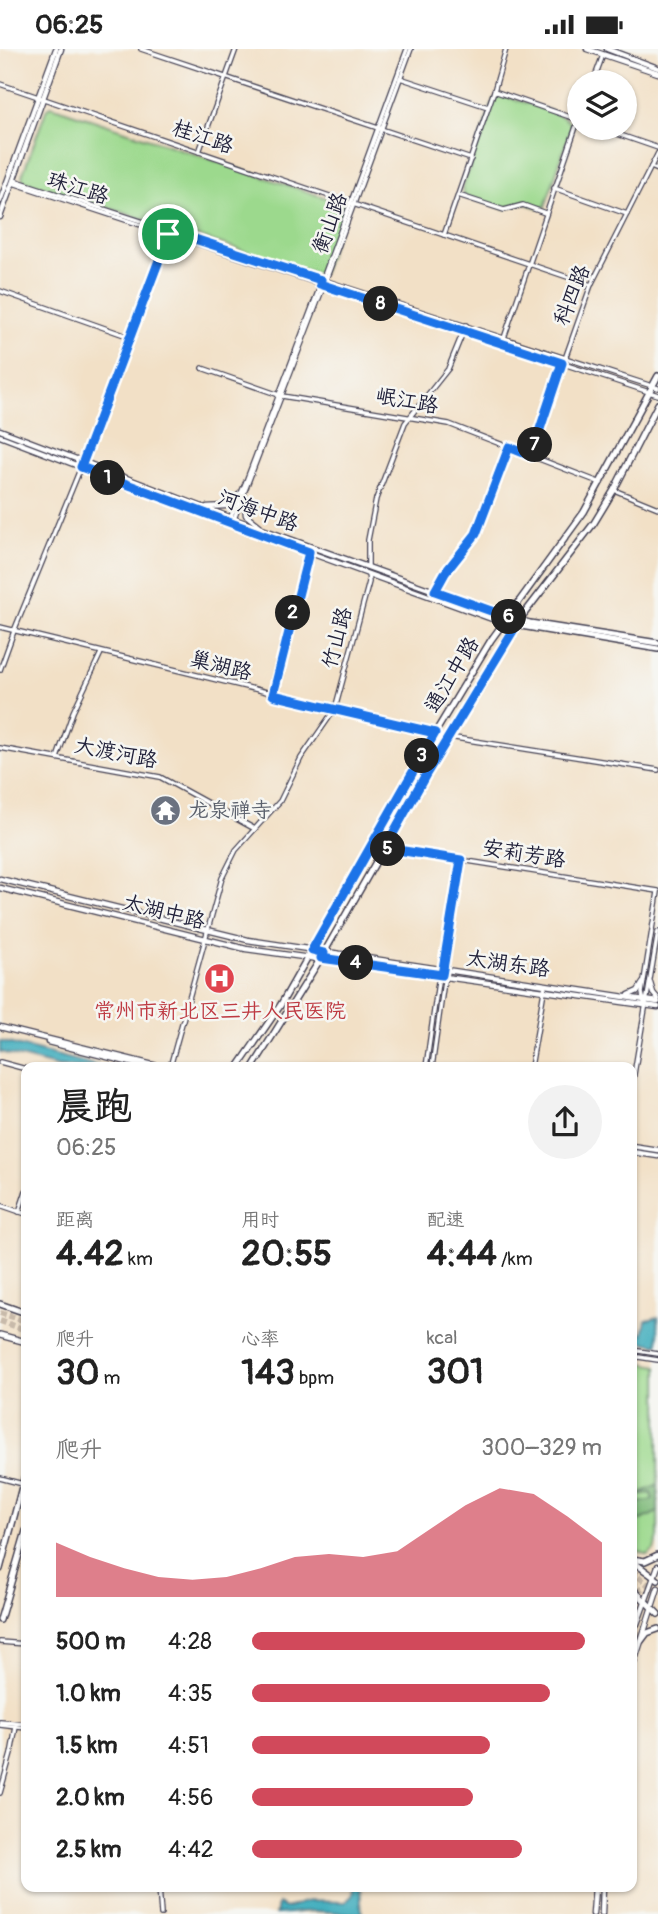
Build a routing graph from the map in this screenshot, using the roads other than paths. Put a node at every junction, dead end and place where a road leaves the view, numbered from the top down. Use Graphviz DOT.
graph roads {
  1 [pos="59,49"];
  2 [pos="141,49"];
  3 [pos="236,49"];
  4 [pos="409,49"];
  5 [pos="506,49"];
  6 [pos="587,49"];
  7 [pos="607,49"];
  8 [pos="603,55"];
  9 [pos="658,68"];
  10 [pos="597,70"];
  11 [pos="658,73"];
  12 [pos="226,78"];
  13 [pos="400,78"];
  14 [pos="0,84"];
  15 [pos="494,91"];
  16 [pos="41,99"];
  17 [pos="489,107"];
  18 [pos="567,115"];
  19 [pos="379,129"];
  20 [pos="571,140"];
  21 [pos="632,140"];
  22 [pos="658,150"];
  23 [pos="199,152"];
  24 [pos="471,159"];
  25 [pos="650,167"];
  26 [pos="658,170"];
  27 [pos="11,181"];
  28 [pos="554,188"];
  29 [pos="458,195"];
  30 [pos="0,201"];
  31 [pos="352,204"];
  32 [pos="546,213"];
  33 [pos="627,214"];
  34 [pos="0,217"];
  35 [pos="169,233"];
  36 [pos="444,235"];
  37 [pos="529,264"];
  38 [pos="323,283"];
  39 [pos="591,285"];
  40 [pos="0,291"];
  41 [pos="465,327"];
  42 [pos="130,337"];
  43 [pos="504,337"];
  44 [pos="502,343"];
  45 [pos="565,357"];
  46 [pos="562,363"];
  47 [pos="202,368"];
  48 [pos="658,376"];
  49 [pos="653,389"];
  50 [pos="658,395"];
  51 [pos="280,396"];
  52 [pos="658,404"];
  53 [pos="408,417"];
  54 [pos="0,430"];
  55 [pos="0,436"];
  56 [pos="509,447"];
  57 [pos="531,456"];
  58 [pos="82,465"];
  59 [pos="601,483"];
  60 [pos="614,490"];
  61 [pos="242,495"];
  62 [pos="199,506"];
  63 [pos="658,508"];
  64 [pos="231,521"];
  65 [pos="269,532"];
  66 [pos="309,552"];
  67 [pos="368,571"];
  68 [pos="435,591"];
  69 [pos="507,617"];
  70 [pos="503,623"];
  71 [pos="516,624"];
  72 [pos="0,627"];
  73 [pos="14,631"];
  74 [pos="658,643"];
  75 [pos="658,649"];
  76 [pos="101,653"];
  77 [pos="0,670"];
  78 [pos="273,695"];
  79 [pos="335,709"];
  80 [pos="435,733"];
  81 [pos="449,737"];
  82 [pos="0,748"];
  83 [pos="57,758"];
  84 [pos="658,770"];
  85 [pos="255,829"];
  86 [pos="385,848"];
  87 [pos="461,860"];
  88 [pos="0,879"];
  89 [pos="0,888"];
  90 [pos="658,891"];
  91 [pos="208,930"];
  92 [pos="658,932"];
  93 [pos="205,939"];
  94 [pos="312,950"];
  95 [pos="323,956"];
  96 [pos="306,958"];
  97 [pos="444,974"];
  98 [pos="643,983"];
  99 [pos="650,983"];
  100 [pos="544,987"];
  101 [pos="622,996"];
  102 [pos="658,1000"];
  103 [pos="644,1001"];
  104 [pos="658,1007"];
  105 [pos="0,1029"];
  106 [pos="0,1062"];
  107 [pos="121,1062"];
  108 [pos="140,1062"];
  109 [pos="171,1062"];
  110 [pos="241,1062"];
  111 [pos="257,1062"];
  112 [pos="427,1062"];
  113 [pos="433,1062"];
  114 [pos="532,1062"];
  115 [pos="635,1062"];
  116 [pos="21,1068"];
  117 [pos="637,1147"];
  118 [pos="658,1150"];
  119 [pos="637,1154"];
  120 [pos="658,1156"];
  121 [pos="0,1205"];
  122 [pos="21,1206"];
  123 [pos="19,1212"];
  124 [pos="0,1304"];
  125 [pos="21,1311"];
  126 [pos="1,1336"];
  127 [pos="21,1342"];
  128 [pos="637,1354"];
  129 [pos="658,1357"];
  130 [pos="0,1478"];
  131 [pos="21,1483"];
  132 [pos="21,1491"];
  133 [pos="21,1548"];
  134 [pos="658,1555"];
  135 [pos="637,1560"];
  136 [pos="637,1564"];
  137 [pos="658,1566"];
  138 [pos="0,1569"];
  139 [pos="656,1579"];
  140 [pos="658,1588"];
  141 [pos="637,1593"];
  142 [pos="645,1600"];
  143 [pos="651,1608"];
  144 [pos="658,1614"];
  145 [pos="0,1620"];
  146 [pos="637,1625"];
  147 [pos="658,1629"];
  148 [pos="641,1641"];
  149 [pos="0,1642"];
  150 [pos="21,1644"];
  151 [pos="637,1653"];
  152 [pos="0,1723"];
  153 [pos="21,1725"];
  154 [pos="21,1726"];
  155 [pos="16,1727"];
  156 [pos="0,1793"];
  157 [pos="159,1892"];
  158 [pos="595,1892"];
  159 [pos="603,1892"];
  160 [pos="161,1914"];
  161 [pos="593,1914"];
  162 [pos="602,1914"];
  1 -- 16 [label="main road"];
  2 -- 12 [label="street"];
  3 -- 12 [label="street"];
  4 -- 13 [label="street, 衡山路"];
  4 -- 19 [label="street, 衡山路"];
  5 -- 15 [label="street"];
  6 -- 8 [label="main road"];
  7 -- 9 [label="main road"];
  8 -- 10 [label="street"];
  8 -- 11 [label="main road"];
  12 -- 19 [label="street"];
  12 -- 23 [label="street"];
  13 -- 17 [label="street"];
  13 -- 19 [label="street, 衡山路"];
  14 -- 16 [label="street, 桂江路"];
  15 -- 17 [label="street"];
  15 -- 18 [label="street"];
  16 -- 23 [label="street, 桂江路"];
  16 -- 27 [label="main road"];
  17 -- 24 [label="street"];
  19 -- 24 [label="street"];
  19 -- 31 [label="street, 衡山路"];
  20 -- 28 [label="street"];
  21 -- 22 [label="street"];
  22 -- 25 [label="street, 科四路"];
  23 -- 31 [label="street, 桂江路"];
  24 -- 29 [label="street"];
  25 -- 26 [label="street"];
  25 -- 33 [label="street, 科四路"];
  27 -- 30 [label="main road"];
  27 -- 34 [label="main road"];
  27 -- 35 [label="street, 珠江路"];
  28 -- 32 [label="street"];
  28 -- 33 [label="street"];
  29 -- 32 [label="street"];
  29 -- 36 [label="street"];
  31 -- 36 [label="street, 桂江路"];
  31 -- 38 [label="street, 衡山路"];
  32 -- 37 [label="street"];
  33 -- 39 [label="street, 科四路"];
  35 -- 38 [label="street, 珠江路"];
  35 -- 42 [label="street"];
  36 -- 37 [label="street, 桂江路"];
  37 -- 39 [label="street, 桂江路"];
  37 -- 43 [label="street"];
  38 -- 41 [label="street, 珠江路"];
  38 -- 51 [label="street, 衡山路"];
  39 -- 45 [label="street, 科四路"];
  40 -- 42 [label="street"];
  41 -- 43 [label="street, 珠江路"];
  41 -- 44 [label="street, 珠江路"];
  41 -- 53 [label="street, 竹山路"];
  42 -- 58 [label="street"];
  43 -- 44 [label="street"];
  43 -- 45 [label="street, 珠江路"];
  44 -- 46 [label="street, 珠江路"];
  45 -- 46 [label="street, 科四路"];
  45 -- 49 [label="street, 珠江路"];
  46 -- 49 [label="street, 珠江路"];
  46 -- 57 [label="street, 科四路"];
  47 -- 51 [label="street, 岷江路"];
  48 -- 49 [label="main road, 通江中路"];
  49 -- 50 [label="street, 珠江路"];
  49 -- 59 [label="main road, 通江中路"];
  51 -- 53 [label="street, 岷江路"];
  51 -- 61 [label="street, 衡山路"];
  52 -- 60 [label="main road, 通江中路"];
  53 -- 56 [label="street, 岷江路"];
  53 -- 67 [label="street, 竹山路"];
  54 -- 58 [label="main road, 河海中路"];
  55 -- 58 [label="main road, 河海中路"];
  56 -- 57 [label="street, 岷江路"];
  56 -- 68 [label="street"];
  57 -- 59 [label="street, 岷江路"];
  58 -- 62 [label="main road, 河海中路"];
  58 -- 64 [label="main road, 河海中路"];
  58 -- 73 [label="street"];
  59 -- 69 [label="main road, 通江中路"];
  60 -- 63 [label="street"];
  60 -- 71 [label="main road, 通江中路"];
  61 -- 62 [label="main road"];
  61 -- 64 [label="street, 衡山路"];
  61 -- 65 [label="main road"];
  62 -- 64 [label="main road, 河海中路"];
  64 -- 65 [label="main road, 河海中路"];
  64 -- 66 [label="main road, 河海中路"];
  65 -- 67 [label="main road, 河海中路"];
  66 -- 67 [label="main road, 河海中路"];
  66 -- 78 [label="street"];
  67 -- 68 [label="main road, 河海中路"];
  67 -- 70 [label="main road, 河海中路"];
  67 -- 79 [label="street, 竹山路"];
  68 -- 69 [label="main road, 河海中路"];
  69 -- 70 [label="main road, 通江中路"];
  69 -- 71 [label="main road"];
  70 -- 71 [label="main road"];
  70 -- 80 [label="main road, 通江中路"];
  71 -- 74 [label="main road"];
  71 -- 75 [label="main road"];
  71 -- 81 [label="main road, 通江中路"];
  72 -- 73 [label="street, 巢湖路"];
  73 -- 76 [label="street, 巢湖路"];
  73 -- 77 [label="street"];
  76 -- 78 [label="street, 巢湖路"];
  76 -- 83 [label="street"];
  78 -- 79 [label="street, 巢湖路"];
  79 -- 80 [label="street, 巢湖路"];
  79 -- 85 [label="street, 竹山路"];
  80 -- 94 [label="main road, 通江中路"];
  81 -- 84 [label="street"];
  81 -- 86 [label="main road, 通江中路"];
  82 -- 83 [label="street, 大渡河路"];
  83 -- 85 [label="street, 大渡河路"];
  85 -- 91 [label="street, 竹山路"];
  86 -- 87 [label="street, 安莉芳路"];
  86 -- 95 [label="main road, 通江中路"];
  87 -- 90 [label="street, 安莉芳路"];
  87 -- 97 [label="street"];
  88 -- 91 [label="main road, 太湖中路"];
  89 -- 93 [label="main road, 太湖中路"];
  90 -- 98 [label="street"];
  91 -- 93 [label="street, 竹山路"];
  91 -- 94 [label="main road, 太湖中路"];
  92 -- 99 [label="street"];
  93 -- 96 [label="main road, 太湖中路"];
  93 -- 109 [label="street, 竹山路"];
  94 -- 95 [label="main road, 太湖东路"];
  94 -- 96 [label="main road, 通江中路"];
  95 -- 96 [label="main road, 太湖中路"];
  95 -- 97 [label="main road, 太湖东路"];
  95 -- 111 [label="main road, 通江中路"];
  96 -- 110 [label="main road, 通江中路"];
  97 -- 100 [label="main road, 太湖东路"];
  97 -- 112 [label="street"];
  97 -- 113 [label="street"];
  98 -- 101 [label="main road"];
  98 -- 103 [label="street"];
  99 -- 102 [label="main road"];
  99 -- 103 [label="street"];
  100 -- 101 [label="main road, 太湖东路"];
  100 -- 103 [label="main road, 太湖东路"];
  100 -- 114 [label="street"];
  101 -- 103 [label="main road, 太湖东路"];
  102 -- 103 [label="main road, 太湖东路"];
  103 -- 104 [label="main road, 太湖东路"];
  103 -- 115 [label="street"];
  105 -- 107 [label="main road"];
  105 -- 108 [label="main road"];
  106 -- 116 [label="street"];
  117 -- 118 [label="main road"];
  119 -- 120 [label="main road"];
  121 -- 123 [label="street"];
  122 -- 123 [label="street"];
  124 -- 125 [label="main road"];
  126 -- 127 [label="main road"];
  128 -- 129 [label="street"];
  130 -- 131 [label="street"];
  132 -- 138 [label="main road"];
  133 -- 145 [label="main road"];
  134 -- 135 [label="main road"];
  136 -- 139 [label="main road"];
  137 -- 139 [label="main road"];
  139 -- 142 [label="main road"];
  140 -- 143 [label="main road"];
  141 -- 142 [label="main road"];
  142 -- 143 [label="main road"];
  142 -- 146 [label="main road"];
  143 -- 144 [label="main road"];
  143 -- 148 [label="main road"];
  147 -- 148 [label="main road"];
  148 -- 151 [label="main road"];
  149 -- 150 [label="street"];
  152 -- 153 [label="street"];
  152 -- 155 [label="street"];
  154 -- 155 [label="street"];
  155 -- 156 [label="street"];
  157 -- 160 [label="street"];
  158 -- 161 [label="main road"];
  159 -- 162 [label="main road"];
}
